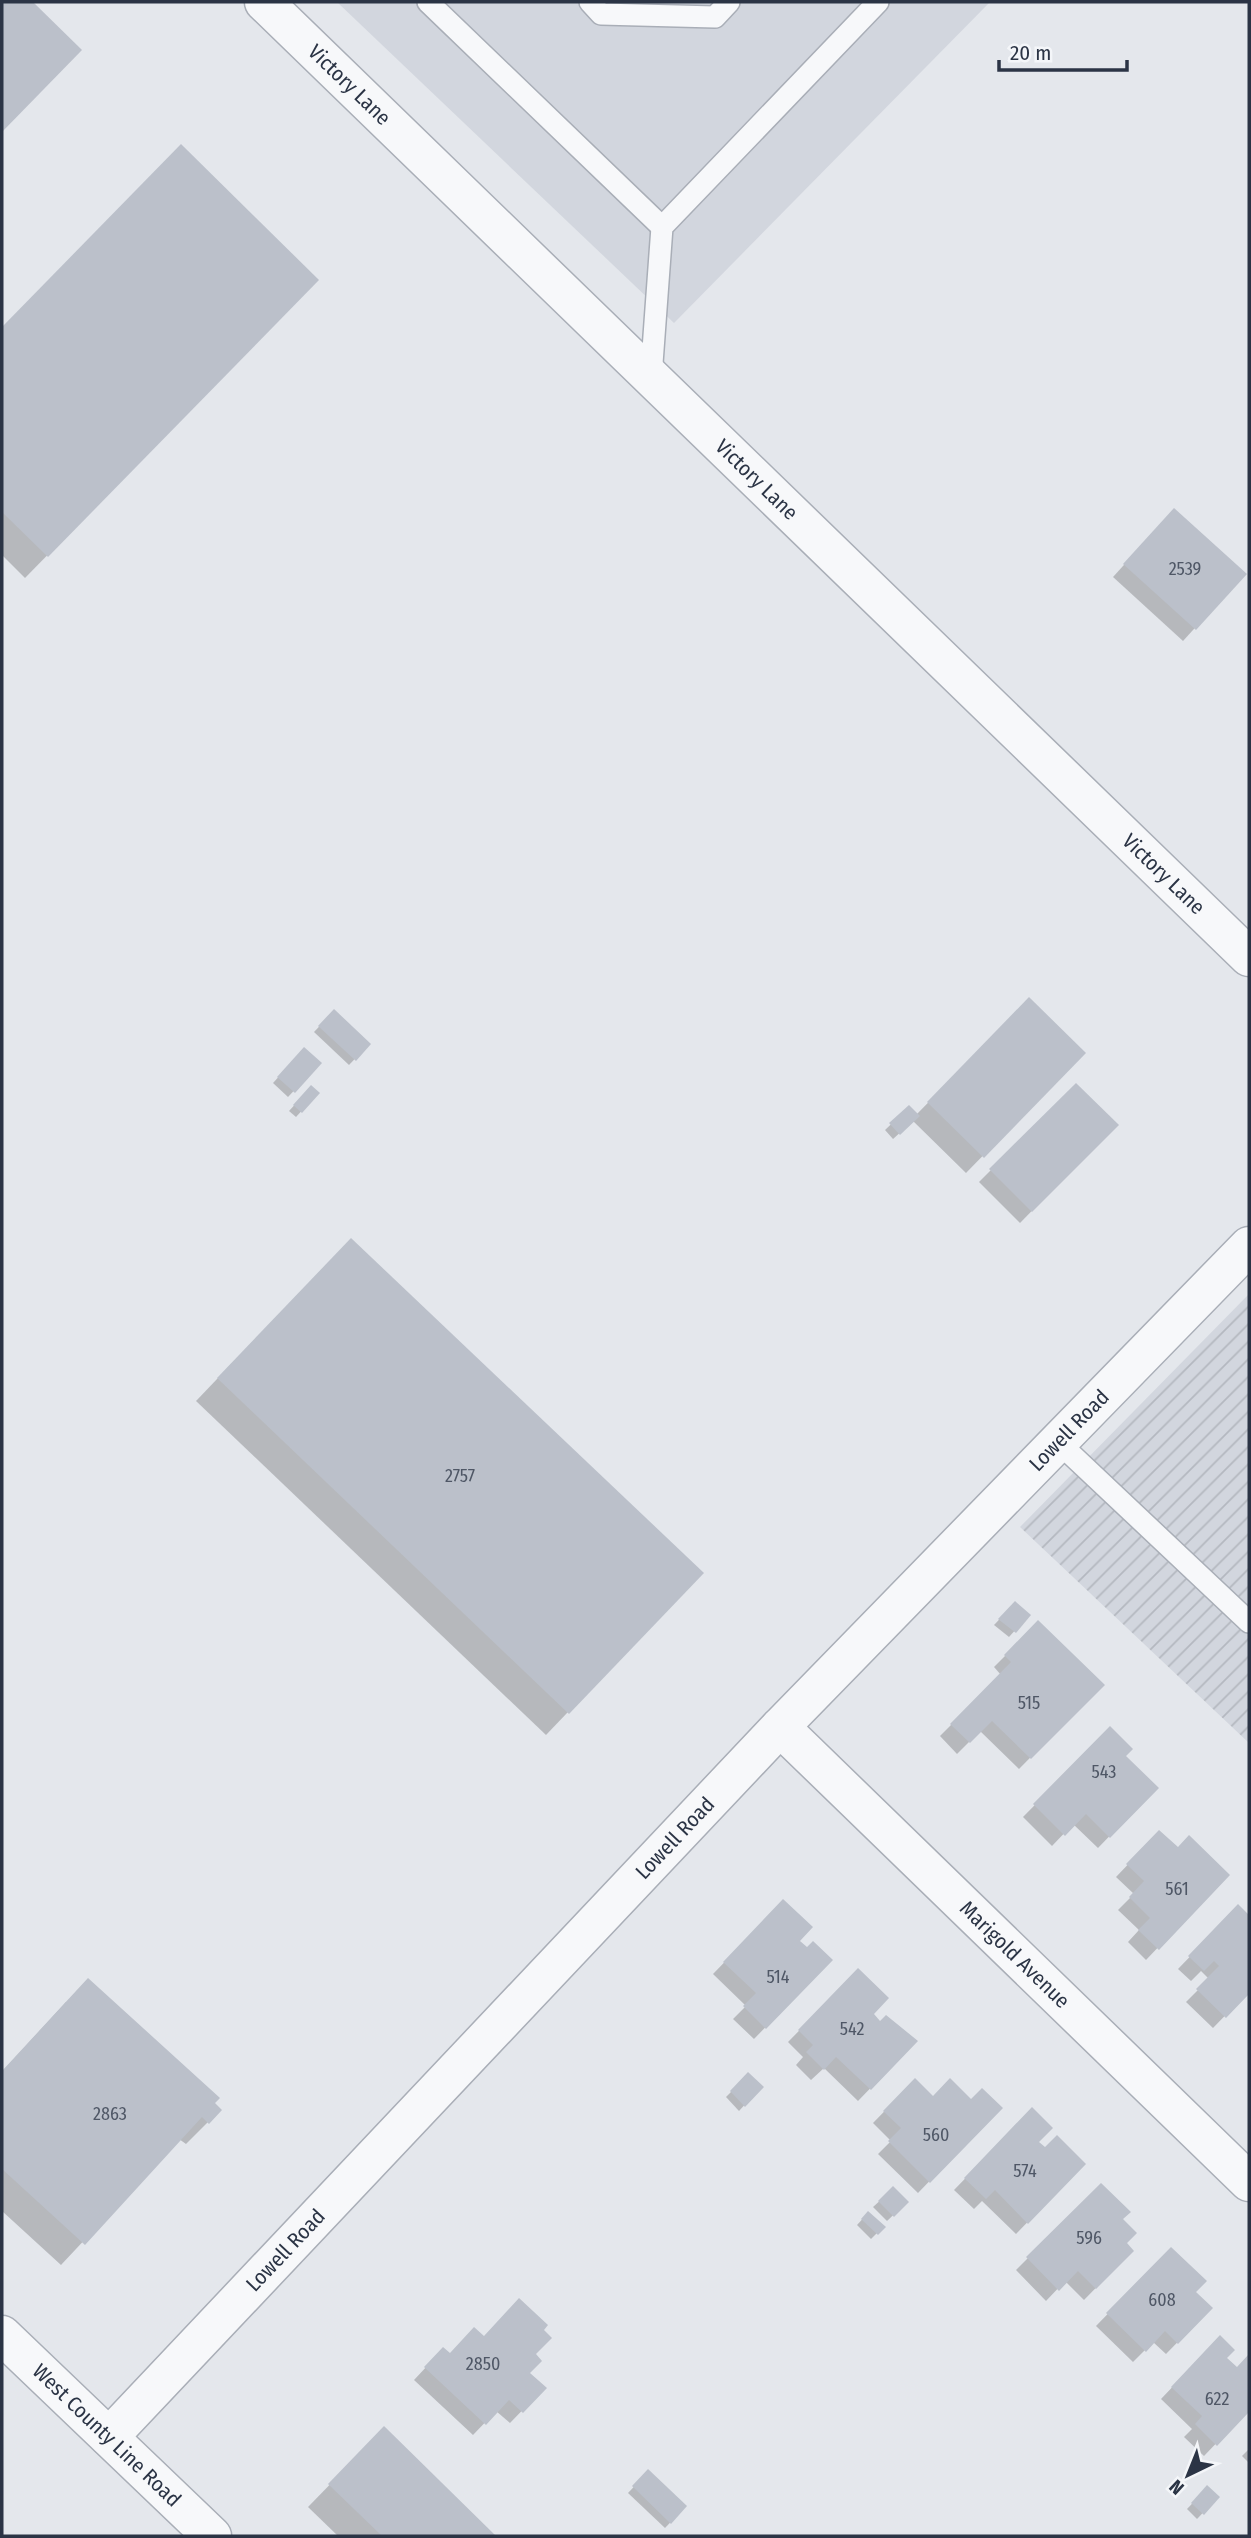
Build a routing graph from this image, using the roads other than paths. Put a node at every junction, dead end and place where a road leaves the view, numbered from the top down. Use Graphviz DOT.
graph roads {
  1 [pos="264,2"];
  2 [pos="428,2"];
  3 [pos="590,2"];
  4 [pos="729,2"];
  5 [pos="878,2"];
  6 [pos="662,227"];
  7 [pos="651,377"];
  8 [pos="1249,957"];
  9 [pos="1249,1246"];
  10 [pos="1058,1442"];
  11 [pos="1249,1622"];
  12 [pos="780,1727"];
  13 [pos="1249,2182"];
  14 [pos="2,2335"];
  15 [pos="109,2437"];
  16 [pos="212,2536"];
  1 -- 7 [label="street, Victory Lane"];
  2 -- 6 [label="lane"];
  3 -- 4 [label="lane"];
  5 -- 6 [label="lane"];
  6 -- 7 [label="lane"];
  7 -- 8 [label="street, Victory Lane"];
  9 -- 10 [label="street, Lowell Road"];
  10 -- 11 [label="lane"];
  10 -- 12 [label="street, Lowell Road"];
  12 -- 13 [label="street, Marigold Avenue"];
  12 -- 15 [label="street, Lowell Road"];
  14 -- 15 [label="street, West County Line Road"];
  15 -- 16 [label="street, West County Line Road"];
}
